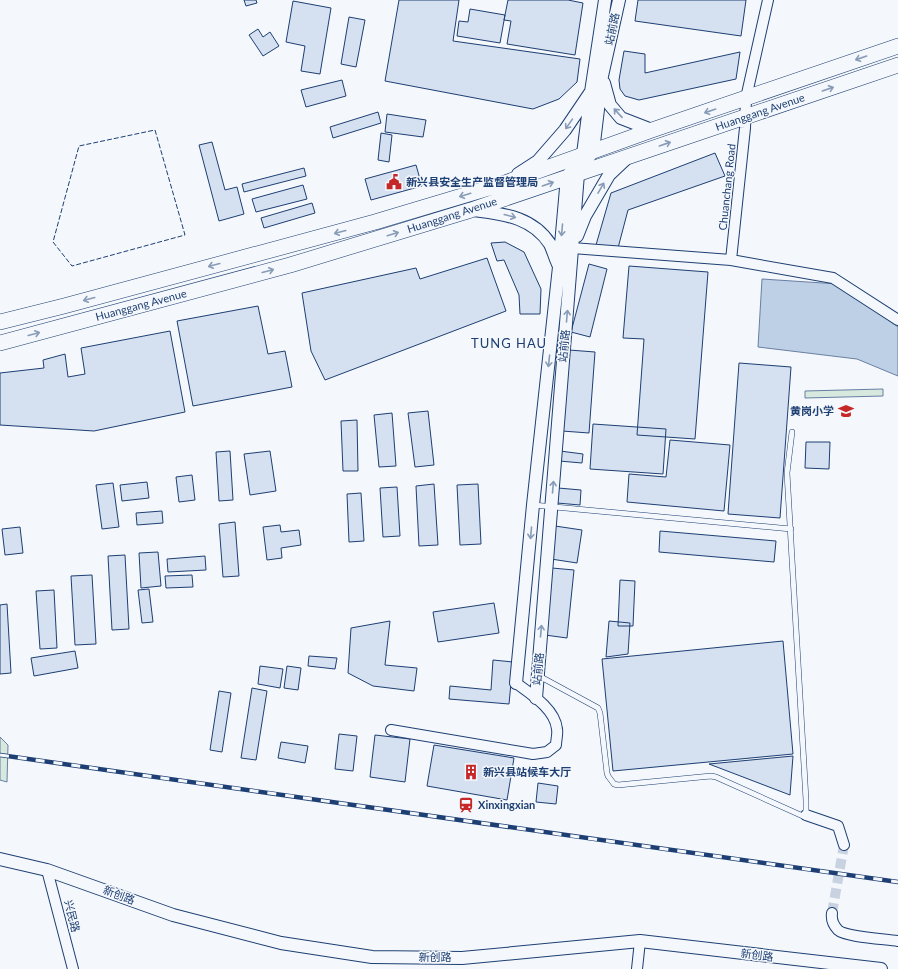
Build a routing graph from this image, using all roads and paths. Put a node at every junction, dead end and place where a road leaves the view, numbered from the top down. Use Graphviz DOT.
graph roads {
  1 [pos="605,0"];
  2 [pos="618,0"];
  3 [pos="768,0"];
  4 [pos="898,46"];
  5 [pos="898,65"];
  6 [pos="602,76"];
  7 [pos="591,92"];
  8 [pos="746,98"];
  9 [pos="746,117"];
  10 [pos="652,130"];
  11 [pos="588,153"];
  12 [pos="628,157"];
  13 [pos="573,176"];
  14 [pos="502,184"];
  15 [pos="471,210"];
  16 [pos="572,248"];
  17 [pos="731,260"];
  18 [pos="559,267"];
  19 [pos="64,306"];
  20 [pos="898,320"];
  21 [pos="0,322"];
  22 [pos="68,325"];
  23 [pos="0,343"];
  24 [pos="792,432"];
  25 [pos="533,505"];
  26 [pos="551,506"];
  27 [pos="791,529"];
  28 [pos="538,676"];
  29 [pos="516,683"];
  30 [pos="536,698"];
  31 [pos="391,730"];
  32 [pos="806,815"];
  33 [pos="844,845"];
  34 [pos="0,859"];
  35 [pos="47,870"];
  36 [pos="832,913"];
  37 [pos="640,941"];
  38 [pos="898,941"];
  39 [pos="73,969"];
  40 [pos="637,969"];
  41 [pos="881,969"];
  1 -- 7 [label="street, 站前路"];
  2 -- 6 [label="street, 站前路"];
  3 -- 8 [label="street, Chuanchang Road"];
  4 -- 8 [label="main road, Huanggang Avenue, one-way"];
  9 -- 5 [label="main road, Huanggang Avenue, one-way"];
  10 -- 6 [label="street, one-way"];
  6 -- 11 [label="street, 站前路"];
  7 -- 11 [label="street, 站前路"];
  7 -- 14 [label="street, one-way"];
  8 -- 9 [label="street, Chuanchang Road"];
  8 -- 10 [label="main road, Huanggang Avenue, one-way"];
  12 -- 9 [label="main road, Huanggang Avenue, one-way"];
  9 -- 17 [label="street, Chuanchang Road"];
  10 -- 11 [label="main road, Huanggang Avenue"];
  11 -- 13 [label="street, 站前路"];
  11 -- 14 [label="main road, Huanggang Avenue"];
  12 -- 13 [label="main road, Huanggang Avenue"];
  16 -- 12 [label="street, one-way"];
  15 -- 13 [label="main road, Huanggang Avenue, one-way"];
  13 -- 16 [label="street, 站前路"];
  13 -- 18 [label="street, 站前路, one-way"];
  14 -- 19 [label="main road, Huanggang Avenue, one-way"];
  15 -- 18 [label="street, one-way"];
  22 -- 15 [label="main road, Huanggang Avenue, one-way"];
  16 -- 17 [label="street"];
  26 -- 16 [label="street, 站前路, one-way"];
  17 -- 20 [label="street"];
  18 -- 25 [label="street, 站前路, one-way"];
  19 -- 21 [label="main road, Huanggang Avenue"];
  19 -- 22 [label="main road"];
  23 -- 22 [label="main road, Huanggang Avenue, one-way"];
  24 -- 27 [label="lane"];
  25 -- 26 [label="lane"];
  25 -- 29 [label="street, 站前路, one-way"];
  26 -- 27 [label="lane"];
  28 -- 26 [label="street, 站前路, one-way"];
  27 -- 32 [label="lane"];
  28 -- 30 [label="street, 站前路"];
  28 -- 32 [label="lane"];
  29 -- 30 [label="street"];
  30 -- 31 [label="street"];
  32 -- 33 [label="street"];
  34 -- 35 [label="street, 新创路"];
  35 -- 37 [label="street, 新创路"];
  35 -- 39 [label="street, 兴民路"];
  36 -- 38 [label="street"];
  37 -- 40 [label="street"];
  37 -- 41 [label="street, 新创路"];
}
